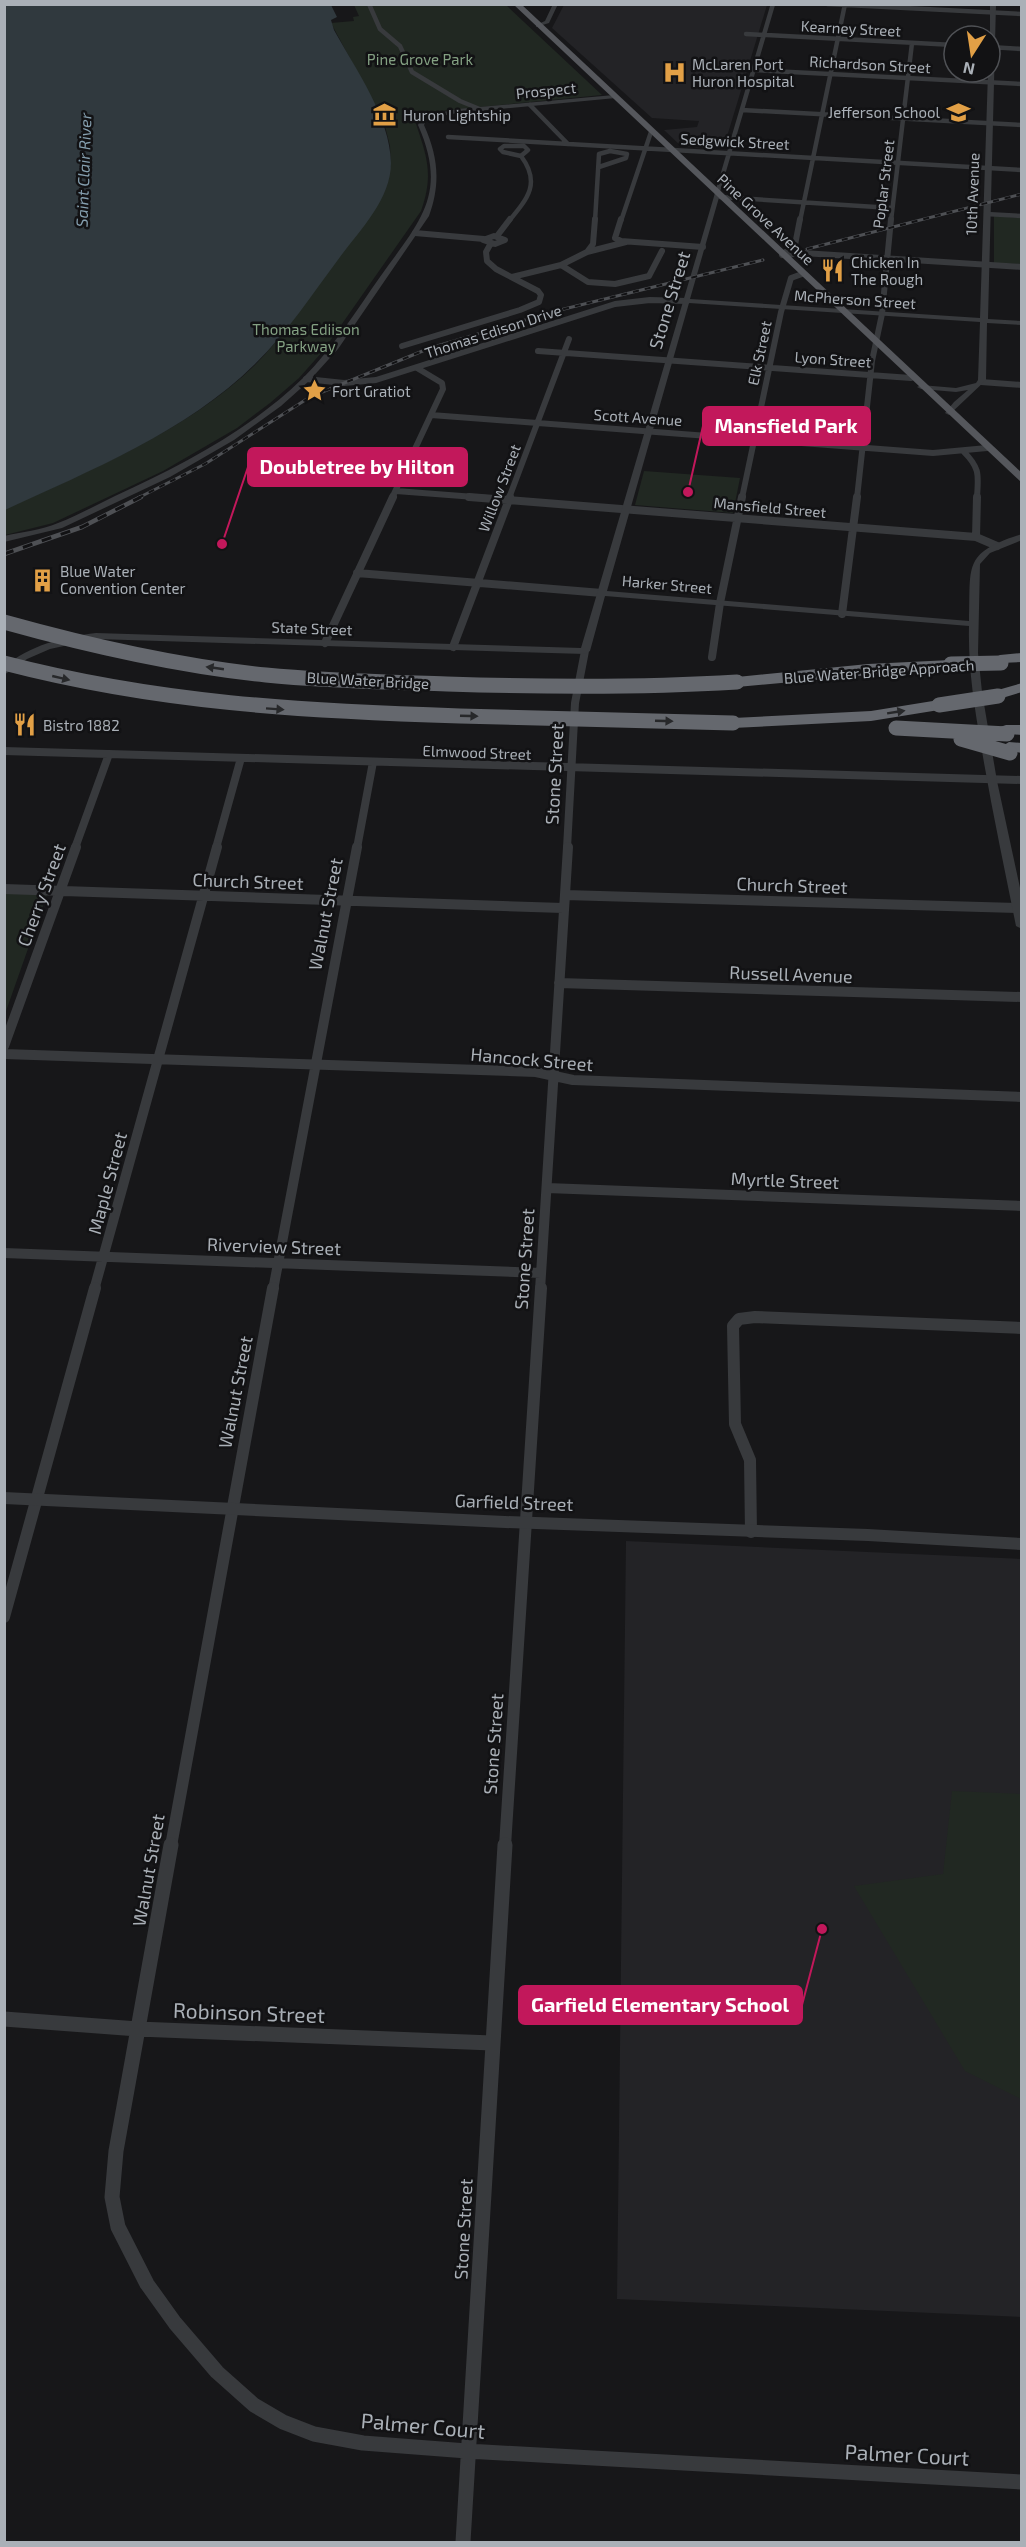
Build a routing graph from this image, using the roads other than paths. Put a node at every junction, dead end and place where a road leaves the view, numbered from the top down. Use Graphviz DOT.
graph roads {
  1 [pos="369,4"];
  2 [pos="516,4"];
  3 [pos="556,4"];
  4 [pos="773,4"];
  5 [pos="827,4"];
  6 [pos="993,4"];
  7 [pos="845,5"];
  8 [pos="917,7"];
  9 [pos="993,13"];
  10 [pos="1022,14"];
  11 [pos="992,24"];
  12 [pos="538,26"];
  13 [pos="746,34"];
  14 [pos="764,35"];
  15 [pos="838,39"];
  16 [pos="912,43"];
  17 [pos="942,44"];
  18 [pos="1002,47"];
  19 [pos="1022,48"];
  20 [pos="754,70"];
  21 [pos="830,74"];
  22 [pos="908,79"];
  23 [pos="942,81"];
  24 [pos="1002,83"];
  25 [pos="991,84"];
  26 [pos="1022,84"];
  27 [pos="614,97"];
  28 [pos="531,105"];
  29 [pos="482,110"];
  30 [pos="742,110"];
  31 [pos="823,114"];
  32 [pos="904,118"];
  33 [pos="990,123"];
  34 [pos="1022,125"];
  35 [pos="651,132"];
  36 [pos="448,137"];
  37 [pos="568,144"];
  38 [pos="645,148"];
  39 [pos="670,149"];
  40 [pos="730,153"];
  41 [pos="521,156"];
  42 [pos="814,158"];
  43 [pos="898,162"];
  44 [pos="599,167"];
  45 [pos="988,168"];
  46 [pos="1022,170"];
  47 [pos="719,195"];
  48 [pos="804,203"];
  49 [pos="892,208"];
  50 [pos="986,214"];
  51 [pos="1022,216"];
  52 [pos="415,233"];
  53 [pos="497,236"];
  54 [pos="484,239"];
  55 [pos="627,242"];
  56 [pos="491,243"];
  57 [pos="704,247"];
  58 [pos="662,251"];
  59 [pos="587,252"];
  60 [pos="782,255"];
  61 [pos="886,259"];
  62 [pos="561,265"];
  63 [pos="986,265"];
  64 [pos="1022,267"];
  65 [pos="802,274"];
  66 [pos="512,277"];
  67 [pos="687,302"];
  68 [pos="782,308"];
  69 [pos="843,312"];
  70 [pos="882,314"];
  71 [pos="985,321"];
  72 [pos="1022,323"];
  73 [pos="569,339"];
  74 [pos="876,344"];
  75 [pos="402,346"];
  76 [pos="538,351"];
  77 [pos="563,353"];
  78 [pos="669,361"];
  79 [pos="417,368"];
  80 [pos="770,369"];
  81 [pos="871,375"];
  82 [pos="911,378"];
  83 [pos="306,379"];
  84 [pos="980,383"];
  85 [pos="1022,385"];
  86 [pos="921,387"];
  87 [pos="950,413"];
  88 [pos="431,415"];
  89 [pos="538,423"];
  90 [pos="648,431"];
  91 [pos="756,439"];
  92 [pos="864,447"];
  93 [pos="987,448"];
  94 [pos="964,452"];
  95 [pos="1022,480"];
  96 [pos="396,491"];
  97 [pos="508,500"];
  98 [pos="626,509"];
  99 [pos="740,518"];
  100 [pos="854,527"];
  101 [pos="976,537"];
  102 [pos="1022,537"];
  103 [pos="4,539"];
  104 [pos="996,546"];
  105 [pos="357,573"];
  106 [pos="477,583"];
  107 [pos="602,593"];
  108 [pos="720,603"];
  109 [pos="842,614"];
  110 [pos="4,622"];
  111 [pos="974,624"];
  112 [pos="325,643"];
  113 [pos="453,647"];
  114 [pos="585,651"];
  115 [pos="712,657"];
  116 [pos="1022,658"];
  117 [pos="4,663"];
  118 [pos="1000,663"];
  119 [pos="1022,663"];
  120 [pos="927,665"];
  121 [pos="1022,668"];
  122 [pos="4,672"];
  123 [pos="737,682"];
  124 [pos="1009,696"];
  125 [pos="935,705"];
  126 [pos="733,723"];
  127 [pos="903,728"];
  128 [pos="952,734"];
  129 [pos="1015,745"];
  130 [pos="4,751"];
  131 [pos="109,754"];
  132 [pos="241,758"];
  133 [pos="373,762"];
  134 [pos="572,769"];
  135 [pos="992,780"];
  136 [pos="1022,780"];
  137 [pos="4,890"];
  138 [pos="59,891"];
  139 [pos="202,896"];
  140 [pos="346,901"];
  141 [pos="564,901"];
  142 [pos="1017,908"];
  143 [pos="1021,923"];
  144 [pos="559,983"];
  145 [pos="1022,998"];
  146 [pos="4,1046"];
  147 [pos="4,1054"];
  148 [pos="157,1059"];
  149 [pos="315,1065"];
  150 [pos="552,1076"];
  151 [pos="1022,1097"];
  152 [pos="547,1188"];
  153 [pos="1022,1206"];
  154 [pos="4,1252"];
  155 [pos="105,1256"];
  156 [pos="278,1263"];
  157 [pos="541,1273"];
  158 [pos="1022,1328"];
  159 [pos="4,1498"];
  160 [pos="38,1500"];
  161 [pos="231,1509"];
  162 [pos="525,1522"];
  163 [pos="752,1532"];
  164 [pos="1022,1544"];
  165 [pos="4,1617"];
  166 [pos="4,2019"];
  167 [pos="138,2029"];
  168 [pos="492,2043"];
  169 [pos="467,2451"];
  170 [pos="1022,2482"];
  171 [pos="463,2542"];
  1 -- 29 [label="street"];
  2 -- 12 [label="main road, Pine Grove Avenue"];
  3 -- 12 [label="street"];
  4 -- 14 [label="street, Stone Street"];
  5 -- 7 [label="street"];
  6 -- 9 [label="street, 10th Avenue"];
  7 -- 8 [label="street"];
  7 -- 15 [label="street"];
  8 -- 9 [label="street"];
  9 -- 10 [label="street"];
  9 -- 11 [label="street, 10th Avenue"];
  12 -- 27 [label="main road, Pine Grove Avenue"];
  13 -- 14 [label="street, Kearney Street"];
  14 -- 15 [label="street, Kearney Street"];
  14 -- 20 [label="street, Stone Street"];
  15 -- 16 [label="street, Kearney Street"];
  15 -- 21 [label="street"];
  16 -- 17 [label="street, Kearney Street"];
  16 -- 22 [label="street, Poplar Street"];
  18 -- 19 [label="street"];
  20 -- 21 [label="street, Richardson Street"];
  20 -- 30 [label="street, Stone Street"];
  21 -- 22 [label="street, Richardson Street"];
  21 -- 31 [label="street"];
  22 -- 23 [label="street, Richardson Street"];
  22 -- 32 [label="street, Poplar Street"];
  24 -- 26 [label="street, Richardson Street"];
  25 -- 33 [label="street, 10th Avenue"];
  27 -- 28 [label="street, Prospect"];
  27 -- 35 [label="main road, Pine Grove Avenue"];
  28 -- 29 [label="street, Prospect"];
  28 -- 37 [label="street"];
  29 -- 52 [label="street, Prospect"];
  30 -- 31 [label="street"];
  30 -- 40 [label="street, Stone Street"];
  31 -- 32 [label="street"];
  31 -- 42 [label="street"];
  32 -- 33 [label="street"];
  32 -- 43 [label="street, Poplar Street"];
  33 -- 34 [label="street"];
  33 -- 45 [label="street, 10th Avenue"];
  35 -- 38 [label="street"];
  35 -- 39 [label="main road, Pine Grove Avenue"];
  36 -- 37 [label="street, Sedgwick Street"];
  37 -- 38 [label="street, Sedgwick Street"];
  38 -- 39 [label="street, Sedgwick Street"];
  38 -- 55 [label="street"];
  39 -- 40 [label="street, Sedgwick Street"];
  39 -- 47 [label="main road, Pine Grove Avenue"];
  40 -- 42 [label="street, Sedgwick Street"];
  40 -- 47 [label="street, Stone Street"];
  41 -- 41 [label="street"];
  41 -- 53 [label="street"];
  42 -- 43 [label="street, Sedgwick Street"];
  42 -- 48 [label="street"];
  43 -- 45 [label="street, Sedgwick Street"];
  43 -- 49 [label="street, Poplar Street"];
  44 -- 44 [label="street"];
  44 -- 59 [label="street"];
  45 -- 46 [label="street, Sedgwick Street"];
  45 -- 50 [label="street, 10th Avenue"];
  47 -- 48 [label="street"];
  47 -- 57 [label="street, Stone Street"];
  47 -- 60 [label="main road, Pine Grove Avenue"];
  48 -- 49 [label="street"];
  48 -- 60 [label="street"];
  49 -- 61 [label="street, Poplar Street"];
  50 -- 51 [label="street"];
  50 -- 63 [label="street, 10th Avenue"];
  52 -- 54 [label="street"];
  52 -- 83 [label="street"];
  53 -- 54 [label="street"];
  53 -- 56 [label="street"];
  54 -- 56 [label="street"];
  55 -- 57 [label="street"];
  55 -- 59 [label="street"];
  56 -- 66 [label="street"];
  57 -- 67 [label="street, Stone Street"];
  58 -- 62 [label="street"];
  59 -- 62 [label="street"];
  60 -- 61 [label="street"];
  60 -- 65 [label="main road, Pine Grove Avenue"];
  61 -- 63 [label="street"];
  61 -- 70 [label="street, Poplar Street"];
  62 -- 66 [label="street"];
  63 -- 64 [label="street"];
  63 -- 71 [label="street, 10th Avenue"];
  65 -- 68 [label="street, Elk Street"];
  65 -- 69 [label="main road, Pine Grove Avenue"];
  66 -- 75 [label="street"];
  67 -- 68 [label="street, McPherson Street"];
  67 -- 78 [label="street, Stone Street"];
  67 -- 79 [label="street, Thomas Edison Drive"];
  68 -- 69 [label="street, McPherson Street"];
  68 -- 80 [label="street, Elk Street"];
  69 -- 70 [label="street, McPherson Street"];
  69 -- 74 [label="main road, Pine Grove Avenue"];
  70 -- 71 [label="street, McPherson Street"];
  70 -- 74 [label="street, Poplar Street"];
  71 -- 72 [label="street, McPherson Street"];
  71 -- 84 [label="street, 10th Avenue"];
  73 -- 77 [label="street, Willow Street"];
  74 -- 81 [label="street, Poplar Street"];
  74 -- 82 [label="main road, Pine Grove Avenue"];
  76 -- 77 [label="street, Lyon Street"];
  77 -- 78 [label="street, Lyon Street"];
  77 -- 89 [label="street, Willow Street"];
  78 -- 80 [label="street, Lyon Street"];
  78 -- 90 [label="street, Stone Street"];
  79 -- 83 [label="street, Thomas Edison Drive"];
  79 -- 88 [label="street"];
  80 -- 81 [label="street, Lyon Street"];
  80 -- 91 [label="street, Elk Street"];
  81 -- 82 [label="street, Lyon Street"];
  81 -- 92 [label="street, Poplar Street"];
  82 -- 86 [label="main road, Pine Grove Avenue"];
  83 -- 103 [label="street"];
  84 -- 85 [label="street"];
  84 -- 86 [label="street"];
  84 -- 87 [label="street"];
  86 -- 87 [label="main road, Pine Grove Avenue"];
  87 -- 93 [label="main road, Pine Grove Avenue"];
  88 -- 89 [label="street, Scott Avenue"];
  88 -- 96 [label="street"];
  89 -- 90 [label="street, Scott Avenue"];
  89 -- 97 [label="street, Willow Street"];
  90 -- 91 [label="street, Scott Avenue"];
  90 -- 98 [label="street, Stone Street"];
  91 -- 92 [label="street, Scott Avenue"];
  91 -- 99 [label="street, Elk Street"];
  92 -- 94 [label="street, Scott Avenue"];
  92 -- 100 [label="street, Poplar Street"];
  93 -- 94 [label="street, Scott Avenue"];
  93 -- 95 [label="main road, Pine Grove Avenue"];
  94 -- 101 [label="street"];
  96 -- 97 [label="street, Mansfield Street"];
  96 -- 105 [label="street"];
  97 -- 98 [label="street, Mansfield Street"];
  97 -- 106 [label="street, Willow Street"];
  98 -- 99 [label="street, Mansfield Street"];
  98 -- 107 [label="street, Stone Street"];
  99 -- 100 [label="street, Mansfield Street"];
  99 -- 108 [label="street, Elk Street"];
  100 -- 101 [label="street, Mansfield Street"];
  100 -- 109 [label="street, Poplar Street"];
  101 -- 104 [label="street, Mansfield Street"];
  102 -- 104 [label="street"];
  104 -- 111 [label="street"];
  105 -- 106 [label="street, Harker Street"];
  105 -- 112 [label="street"];
  106 -- 107 [label="street, Harker Street"];
  106 -- 113 [label="street, Willow Street"];
  107 -- 108 [label="street, Harker Street"];
  107 -- 114 [label="street, Stone Street"];
  108 -- 109 [label="street, Harker Street"];
  108 -- 115 [label="street, Elk Street"];
  109 -- 111 [label="street, Harker Street"];
  123 -- 110 [label="highway, Blue Water Bridge, one-way, bridge"];
  111 -- 135 [label="street"];
  112 -- 113 [label="street, State Street"];
  112 -- 122 [label="street, State Street"];
  113 -- 114 [label="street, State Street"];
  114 -- 134 [label="street, Stone Street"];
  116 -- 118 [label="highway"];
  117 -- 126 [label="highway, Blue Water Bridge, one-way, bridge"];
  118 -- 119 [label="highway, Blue Water Bridge Approach"];
  118 -- 120 [label="highway, bridge"];
  118 -- 120 [label="highway, Blue Water Bridge Approach, bridge"];
  118 -- 121 [label="highway"];
  120 -- 123 [label="highway, Blue Water Bridge Approach"];
  124 -- 125 [label="highway, bridge"];
  124 -- 125 [label="highway, bridge"];
  126 -- 125 [label="highway, one-way"];
  126 -- 127 [label="highway"];
  127 -- 128 [label="highway, bridge"];
  127 -- 128 [label="highway, bridge"];
  128 -- 129 [label="highway, bridge"];
  128 -- 129 [label="highway, bridge"];
  128 -- 129 [label="highway, bridge"];
  130 -- 131 [label="street, Elmwood Street"];
  131 -- 132 [label="street, Elmwood Street"];
  131 -- 138 [label="street, Cherry Street"];
  132 -- 133 [label="street, Elmwood Street"];
  132 -- 139 [label="street, Maple Street"];
  133 -- 134 [label="street, Elmwood Street"];
  133 -- 140 [label="street, Walnut Street"];
  134 -- 135 [label="street, Elmwood Street"];
  134 -- 141 [label="street, Stone Street"];
  135 -- 136 [label="street, Elmwood Street"];
  135 -- 142 [label="street"];
  137 -- 138 [label="street, Church Street"];
  138 -- 139 [label="street, Church Street"];
  138 -- 146 [label="street, Cherry Street"];
  139 -- 140 [label="street, Church Street"];
  139 -- 148 [label="street, Maple Street"];
  140 -- 141 [label="street, Church Street"];
  140 -- 149 [label="street, Walnut Street"];
  141 -- 142 [label="street, Church Street"];
  141 -- 144 [label="street, Stone Street"];
  142 -- 143 [label="street"];
  144 -- 145 [label="street, Russell Avenue"];
  144 -- 150 [label="street, Stone Street"];
  147 -- 148 [label="street, Hancock Street"];
  148 -- 149 [label="street, Hancock Street"];
  148 -- 155 [label="street, Maple Street"];
  149 -- 150 [label="street, Hancock Street"];
  149 -- 156 [label="street, Walnut Street"];
  150 -- 151 [label="street, Hancock Street"];
  150 -- 152 [label="street, Stone Street"];
  152 -- 153 [label="street, Myrtle Street"];
  152 -- 157 [label="street, Stone Street"];
  154 -- 155 [label="street, Riverview Street"];
  155 -- 156 [label="street, Riverview Street"];
  155 -- 160 [label="street, Maple Street"];
  156 -- 157 [label="street, Riverview Street"];
  156 -- 161 [label="street, Walnut Street"];
  157 -- 162 [label="street, Stone Street"];
  158 -- 163 [label="street"];
  159 -- 160 [label="street, Garfield Street"];
  160 -- 161 [label="street, Garfield Street"];
  160 -- 165 [label="street, Maple Street"];
  161 -- 162 [label="street, Garfield Street"];
  161 -- 167 [label="street, Walnut Street"];
  162 -- 163 [label="street, Garfield Street"];
  162 -- 168 [label="street, Stone Street"];
  163 -- 164 [label="street, Garfield Street"];
  166 -- 167 [label="street, Robinson Street"];
  167 -- 168 [label="street, Robinson Street"];
  167 -- 169 [label="street, Palmer Court"];
  168 -- 169 [label="street, Stone Street"];
  169 -- 170 [label="street, Palmer Court"];
  169 -- 171 [label="street, Stone Street"];
}
